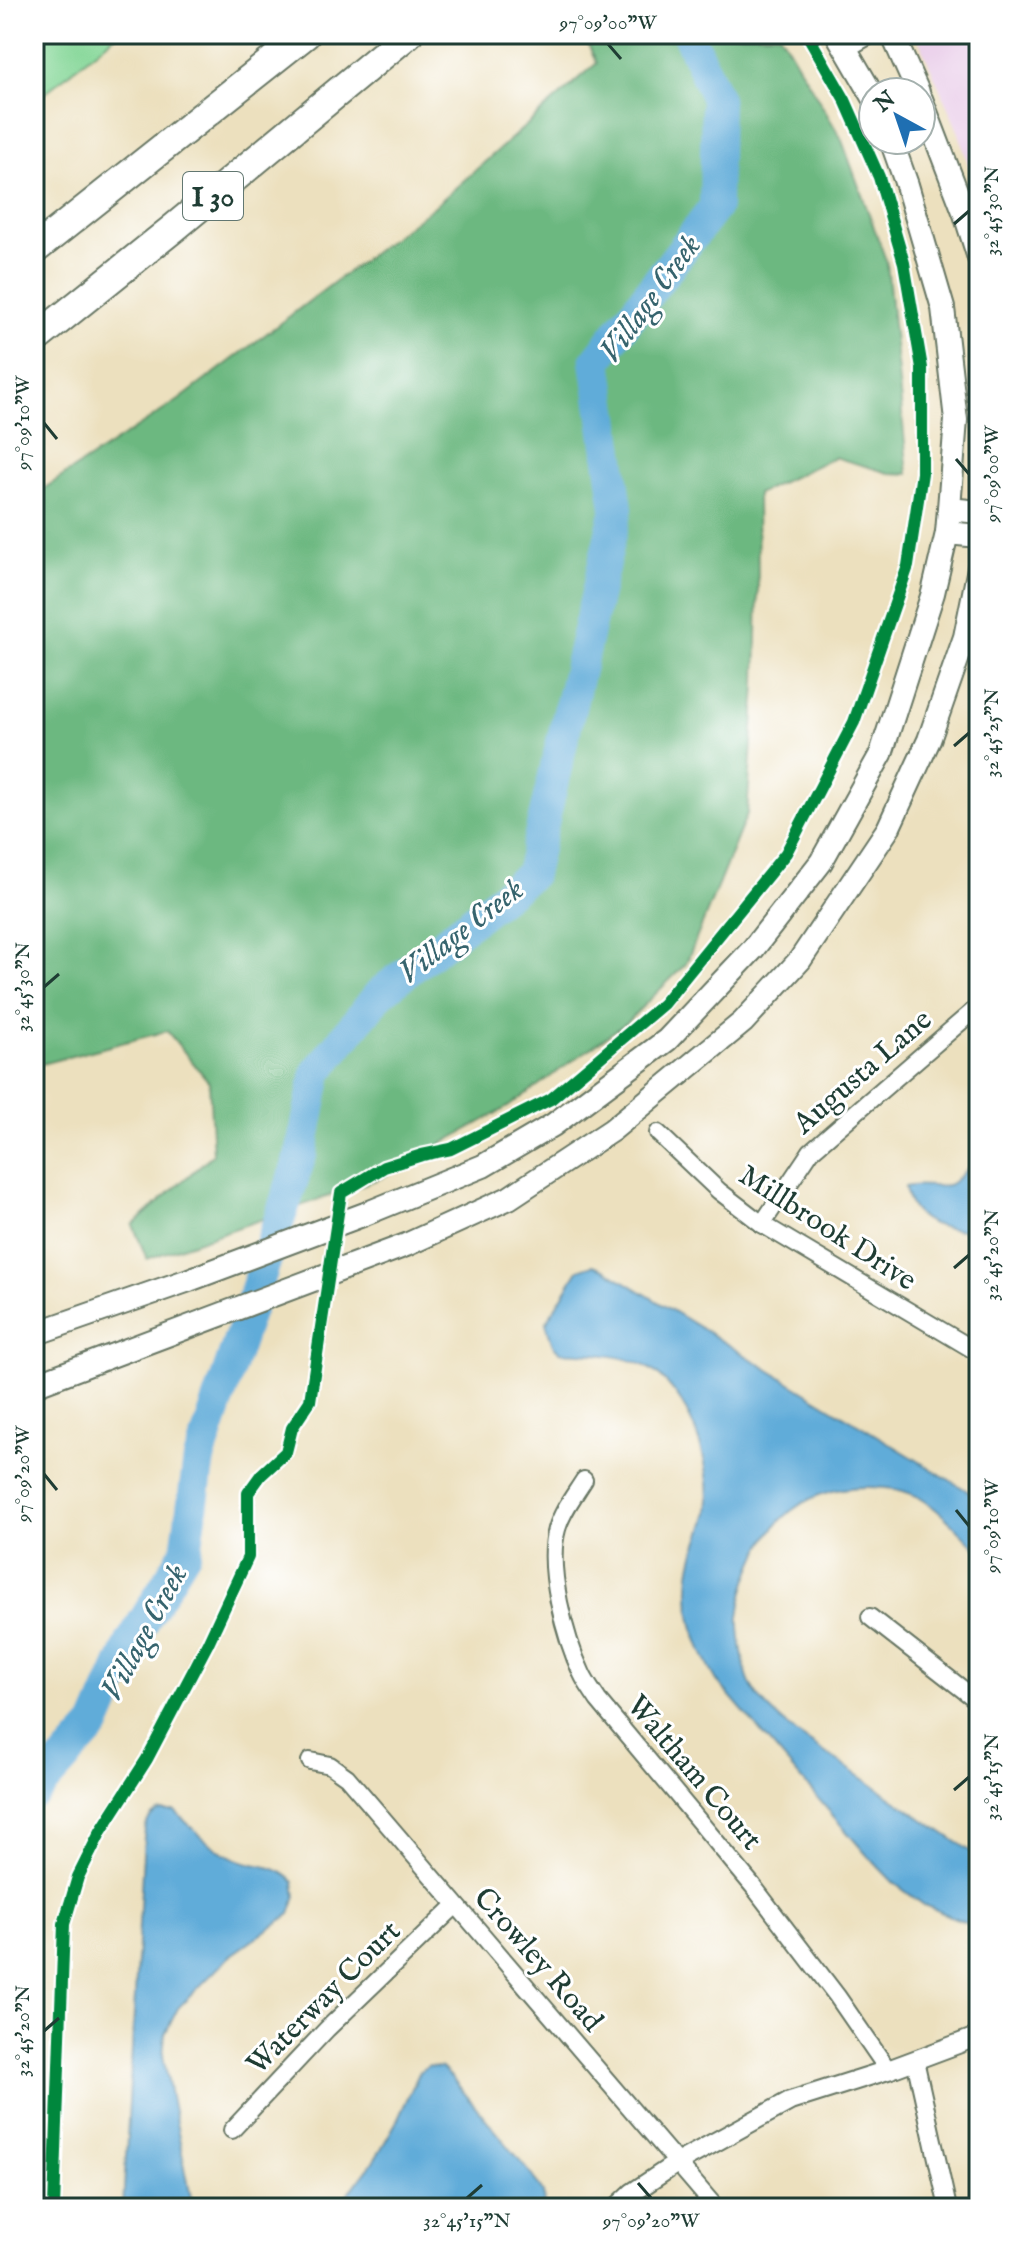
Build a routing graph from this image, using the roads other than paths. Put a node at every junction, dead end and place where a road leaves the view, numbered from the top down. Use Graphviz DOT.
graph roads {
  1 [pos="306,34"];
  2 [pos="870,34"];
  3 [pos="892,34"];
  4 [pos="398,41"];
  5 [pos="842,41"];
  6 [pos="862,76"];
  7 [pos="911,76"];
  8 [pos="937,141"];
  9 [pos="897,156"];
  10 [pos="34,250"];
  11 [pos="979,258"];
  12 [pos="34,340"];
  13 [pos="949,509"];
  14 [pos="979,512"];
  15 [pos="947,533"];
  16 [pos="979,536"];
  17 [pos="979,568"];
  18 [pos="979,1006"];
  19 [pos="658,1133"];
  20 [pos="762,1224"];
  21 [pos="34,1334"];
  22 [pos="979,1353"];
  23 [pos="34,1385"];
  24 [pos="584,1480"];
  25 [pos="870,1617"];
  26 [pos="979,1702"];
  27 [pos="310,1761"];
  28 [pos="456,1905"];
  29 [pos="979,2036"];
  30 [pos="915,2060"];
  31 [pos="888,2070"];
  32 [pos="232,2130"];
  33 [pos="677,2163"];
  34 [pos="616,2208"];
  35 [pos="716,2208"];
  36 [pos="948,2208"];
  1 -- 10 [label="highway, I 30"];
  2 -- 5 [label="street"];
  3 -- 7 [label="main road"];
  4 -- 12 [label="highway, I 30"];
  5 -- 6 [label="main road"];
  8 -- 11 [label="main road"];
  9 -- 13 [label="main road"];
  13 -- 14 [label="main road"];
  13 -- 15 [label="main road"];
  15 -- 16 [label="main road"];
  15 -- 21 [label="main road"];
  17 -- 23 [label="main road"];
  18 -- 20 [label="street, Augusta Lane"];
  19 -- 20 [label="street, Millbrook Drive"];
  20 -- 22 [label="street, Millbrook Drive"];
  24 -- 31 [label="street, Waltham Court"];
  25 -- 26 [label="street"];
  27 -- 28 [label="street, Crowley Road"];
  28 -- 32 [label="street, Waterway Court"];
  28 -- 33 [label="street, Crowley Road"];
  29 -- 30 [label="street"];
  30 -- 31 [label="street"];
  30 -- 36 [label="street"];
  31 -- 33 [label="street"];
  33 -- 34 [label="street"];
  33 -- 35 [label="street, Crowley Road"];
}
